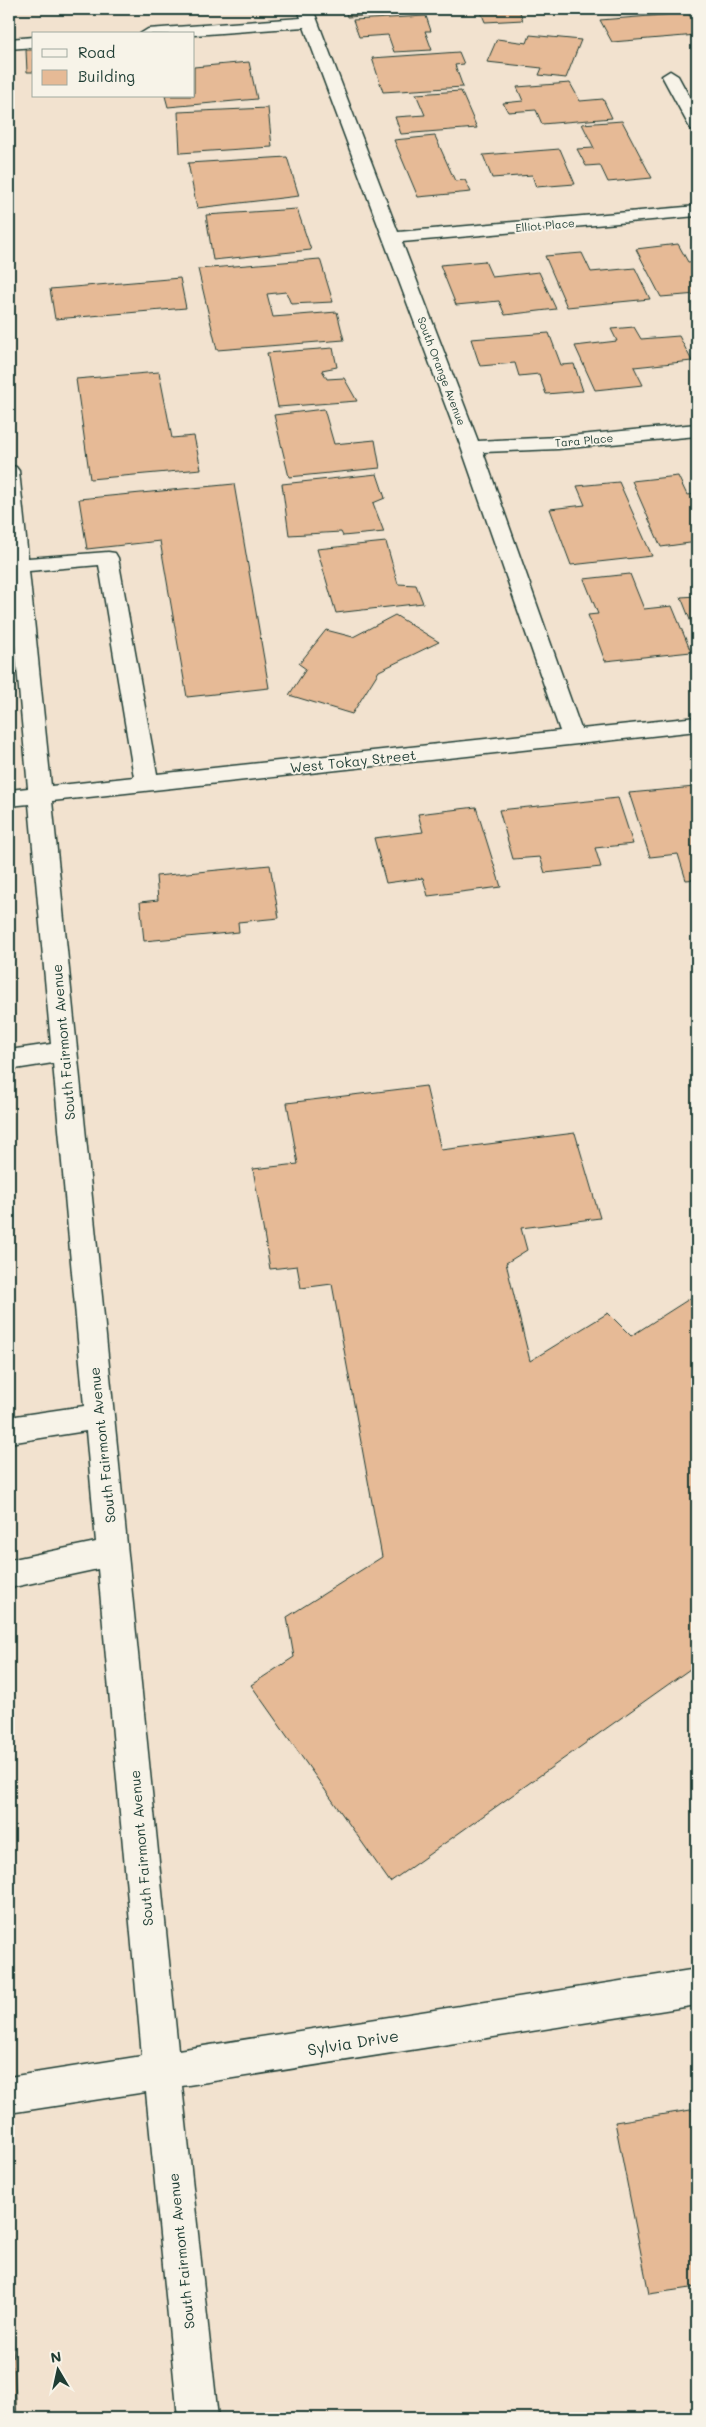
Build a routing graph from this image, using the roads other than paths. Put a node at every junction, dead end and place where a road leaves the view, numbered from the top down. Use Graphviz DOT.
graph roads {
  1 [pos="307,15"];
  2 [pos="165,32"];
  3 [pos="32,42"];
  4 [pos="9,44"];
  5 [pos="670,76"];
  6 [pos="697,126"];
  7 [pos="697,211"];
  8 [pos="392,238"];
  9 [pos="697,430"];
  10 [pos="471,447"];
  11 [pos="9,471"];
  12 [pos="16,583"];
  13 [pos="697,724"];
  14 [pos="572,737"];
  15 [pos="147,784"];
  16 [pos="40,796"];
  17 [pos="9,798"];
  18 [pos="64,1052"];
  19 [pos="9,1060"];
  20 [pos="99,1416"];
  21 [pos="9,1430"];
  22 [pos="113,1552"];
  23 [pos="9,1574"];
  24 [pos="697,1987"];
  25 [pos="162,2072"];
  26 [pos="9,2095"];
  27 [pos="198,2418"];
  1 -- 2 [label="street"];
  1 -- 8 [label="street, South Orange Avenue"];
  3 -- 4 [label="street"];
  5 -- 6 [label="street"];
  7 -- 8 [label="street, Elliot Place"];
  8 -- 10 [label="street, South Orange Avenue"];
  9 -- 10 [label="street, Tara Place"];
  10 -- 14 [label="street, South Orange Avenue"];
  11 -- 12 [label="street, South Fairmont Avenue"];
  12 -- 15 [label="street"];
  12 -- 16 [label="street, South Fairmont Avenue"];
  13 -- 14 [label="street, West Tokay Street"];
  14 -- 15 [label="street, West Tokay Street"];
  15 -- 16 [label="street, West Tokay Street"];
  16 -- 17 [label="street, West Tokay Street"];
  16 -- 18 [label="street, South Fairmont Avenue"];
  18 -- 19 [label="street"];
  18 -- 20 [label="street, South Fairmont Avenue"];
  20 -- 21 [label="street"];
  20 -- 22 [label="street, South Fairmont Avenue"];
  22 -- 23 [label="street"];
  22 -- 25 [label="street, South Fairmont Avenue"];
  24 -- 25 [label="street, Sylvia Drive"];
  25 -- 26 [label="street, Sylvia Drive"];
  25 -- 27 [label="street, South Fairmont Avenue"];
}
